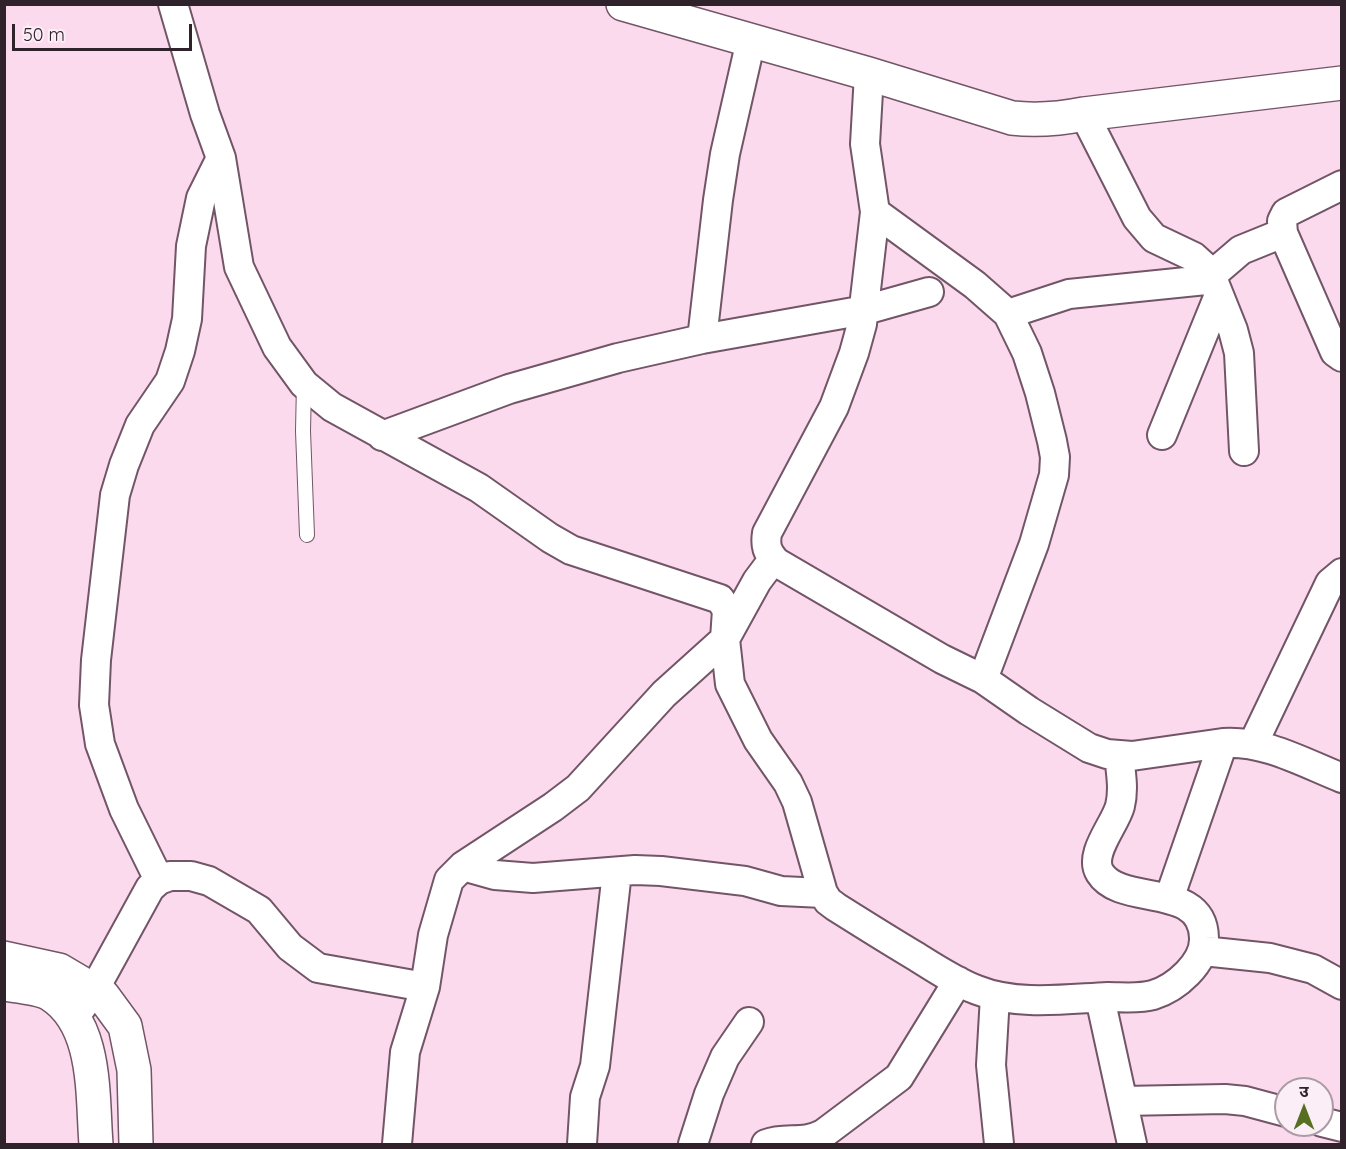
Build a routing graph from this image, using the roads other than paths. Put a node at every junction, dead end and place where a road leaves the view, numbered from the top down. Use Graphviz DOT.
graph roads {
  1 [pos="173,4"];
  2 [pos="623,4"];
  3 [pos="751,40"];
  4 [pos="869,74"];
  5 [pos="1341,82"];
  6 [pos="1084,114"];
  7 [pos="221,158"];
  8 [pos="1341,185"];
  9 [pos="875,212"];
  10 [pos="1283,233"];
  11 [pos="1215,286"];
  12 [pos="929,292"];
  13 [pos="865,310"];
  14 [pos="1008,314"];
  15 [pos="702,339"];
  16 [pos="1337,340"];
  17 [pos="304,384"];
  18 [pos="1162,435"];
  19 [pos="382,436"];
  20 [pos="1244,451"];
  21 [pos="307,535"];
  22 [pos="776,562"];
  23 [pos="1341,573"];
  24 [pos="724,639"];
  25 [pos="983,679"];
  26 [pos="1223,743"];
  27 [pos="1253,744"];
  28 [pos="1119,756"];
  29 [pos="1341,778"];
  30 [pos="463,866"];
  31 [pos="617,872"];
  32 [pos="150,891"];
  33 [pos="823,893"];
  34 [pos="1168,900"];
  35 [pos="1203,951"];
  36 [pos="4,958"];
  37 [pos="958,981"];
  38 [pos="4,984"];
  39 [pos="1341,985"];
  40 [pos="425,987"];
  41 [pos="94,990"];
  42 [pos="995,996"];
  43 [pos="1100,998"];
  44 [pos="74,1016"];
  45 [pos="749,1022"];
  46 [pos="1124,1101"];
  47 [pos="1274,1109"];
  48 [pos="96,1144"];
  49 [pos="136,1144"];
  50 [pos="397,1144"];
  51 [pos="582,1144"];
  52 [pos="693,1144"];
  53 [pos="766,1144"];
  54 [pos="999,1144"];
  55 [pos="1132,1144"];
  1 -- 7 [label="street"];
  2 -- 3 [label="main road"];
  3 -- 4 [label="main road"];
  3 -- 15 [label="street"];
  4 -- 6 [label="main road"];
  4 -- 9 [label="street"];
  5 -- 6 [label="main road"];
  6 -- 11 [label="street"];
  7 -- 17 [label="street"];
  7 -- 32 [label="street"];
  8 -- 10 [label="street"];
  9 -- 13 [label="street"];
  9 -- 14 [label="street"];
  10 -- 11 [label="street"];
  10 -- 16 [label="street"];
  11 -- 14 [label="street"];
  11 -- 18 [label="street"];
  11 -- 20 [label="street"];
  12 -- 13 [label="street"];
  13 -- 15 [label="street"];
  13 -- 22 [label="street"];
  14 -- 25 [label="street"];
  15 -- 19 [label="street"];
  17 -- 19 [label="street"];
  17 -- 21 [label="lane"];
  19 -- 24 [label="street"];
  22 -- 24 [label="street"];
  22 -- 25 [label="street"];
  23 -- 27 [label="street"];
  24 -- 30 [label="street"];
  24 -- 33 [label="street"];
  25 -- 28 [label="street"];
  26 -- 27 [label="street"];
  26 -- 28 [label="street"];
  26 -- 34 [label="street"];
  27 -- 29 [label="street"];
  28 -- 34 [label="street"];
  30 -- 31 [label="street"];
  30 -- 40 [label="street"];
  31 -- 33 [label="street"];
  31 -- 51 [label="street"];
  32 -- 40 [label="street"];
  32 -- 41 [label="street"];
  33 -- 37 [label="street"];
  34 -- 35 [label="street"];
  35 -- 39 [label="street"];
  35 -- 43 [label="street"];
  36 -- 41 [label="main road"];
  37 -- 42 [label="street"];
  37 -- 53 [label="street"];
  38 -- 44 [label="main road"];
  40 -- 50 [label="street"];
  41 -- 44 [label="street"];
  41 -- 49 [label="main road"];
  42 -- 43 [label="street"];
  42 -- 54 [label="street"];
  43 -- 46 [label="street"];
  44 -- 48 [label="main road"];
  45 -- 52 [label="street"];
  46 -- 47 [label="street"];
  46 -- 55 [label="street"];
}
